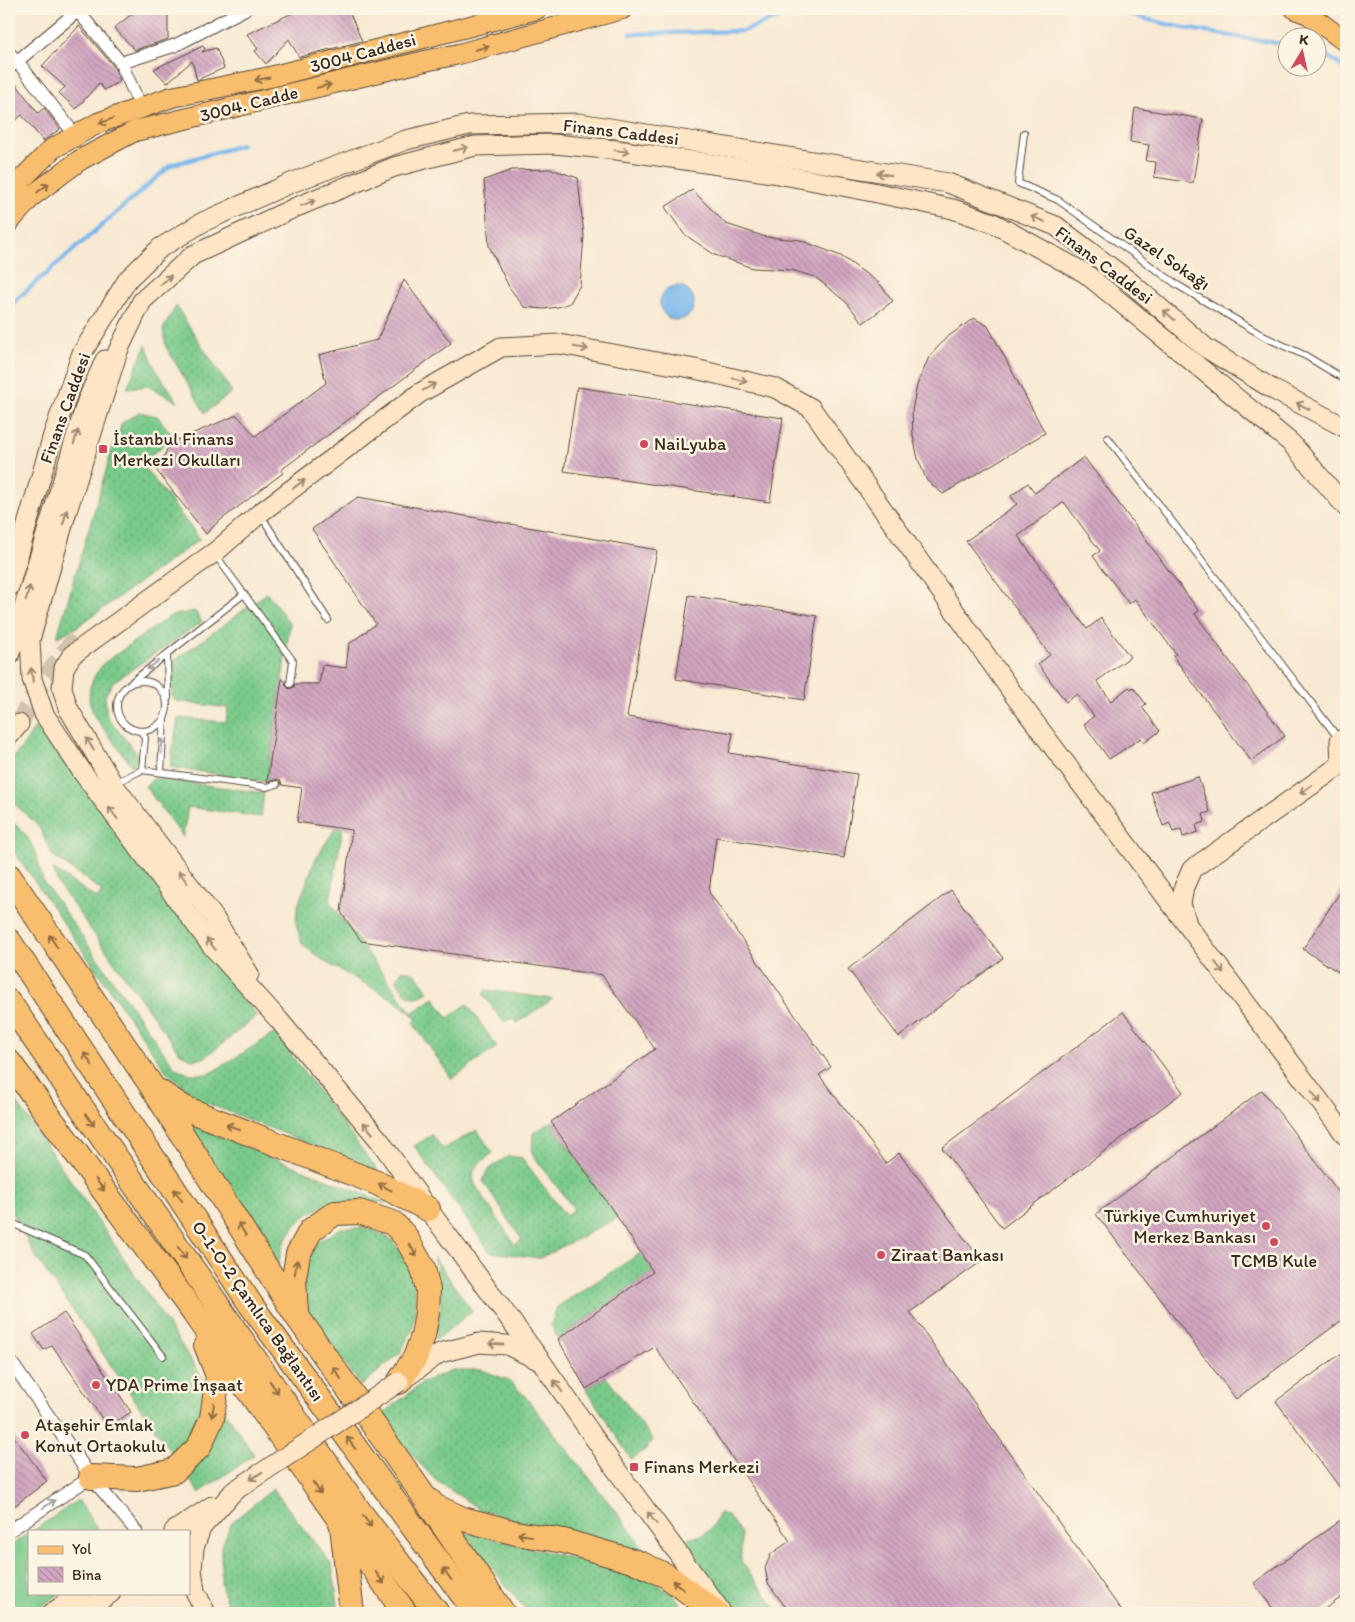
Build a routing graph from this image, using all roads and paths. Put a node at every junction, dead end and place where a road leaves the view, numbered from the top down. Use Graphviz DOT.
graph roads {
  1 [pos="245,9"];
  2 [pos="479,9"];
  3 [pos="622,9"];
  4 [pos="1295,9"];
  5 [pos="78,10"];
  6 [pos="534,11"];
  7 [pos="564,24"];
  8 [pos="428,36"];
  9 [pos="516,38"];
  10 [pos="1346,42"];
  11 [pos="12,60"];
  12 [pos="120,63"];
  13 [pos="142,108"];
  14 [pos="1024,133"];
  15 [pos="76,136"];
  16 [pos="11,184"];
  17 [pos="9,222"];
  18 [pos="142,301"];
  19 [pos="1346,380"];
  20 [pos="1346,428"];
  21 [pos="1108,438"];
  22 [pos="1346,507"];
  23 [pos="260,513"];
  24 [pos="213,552"];
  25 [pos="9,587"];
  26 [pos="244,594"];
  27 [pos="328,620"];
  28 [pos="76,638"];
  29 [pos="167,654"];
  30 [pos="9,656"];
  31 [pos="128,684"];
  32 [pos="290,684"];
  33 [pos="168,702"];
  34 [pos="164,719"];
  35 [pos="141,731"];
  36 [pos="1344,742"];
  37 [pos="1344,763"];
  38 [pos="142,770"];
  39 [pos="161,772"];
  40 [pos="113,784"];
  41 [pos="277,784"];
  42 [pos="9,876"];
  43 [pos="1189,928"];
  44 [pos="9,941"];
  45 [pos="9,1002"];
  46 [pos="278,1019"];
  47 [pos="9,1062"];
  48 [pos="151,1085"];
  49 [pos="1346,1136"];
  50 [pos="428,1209"];
  51 [pos="9,1222"];
  52 [pos="194,1313"];
  53 [pos="296,1315"];
  54 [pos="164,1356"];
  55 [pos="9,1359"];
  56 [pos="541,1361"];
  57 [pos="399,1382"];
  58 [pos="91,1476"];
  59 [pos="416,1484"];
  60 [pos="234,1491"];
  61 [pos="342,1524"];
  62 [pos="135,1530"];
  63 [pos="176,1530"];
  64 [pos="9,1531"];
  65 [pos="80,1594"];
  66 [pos="110,1594"];
  67 [pos="186,1594"];
  68 [pos="52,1613"];
  69 [pos="81,1613"];
  70 [pos="200,1613"];
  71 [pos="206,1613"];
  72 [pos="352,1613"];
  73 [pos="405,1613"];
  74 [pos="437,1613"];
  75 [pos="476,1613"];
  76 [pos="503,1613"];
  77 [pos="718,1613"];
  78 [pos="723,1613"];
  1 -- 12 [label="street"];
  2 -- 8 [label="main road"];
  3 -- 7 [label="main road"];
  4 -- 10 [label="main road"];
  5 -- 11 [label="street"];
  5 -- 12 [label="street"];
  6 -- 7 [label="main road"];
  6 -- 8 [label="main road, 3004 Caddesi"];
  6 -- 9 [label="main road"];
  7 -- 9 [label="main road"];
  8 -- 13 [label="main road, 3004 Caddesi, one-way"];
  17 -- 9 [label="main road, 3004. Cadde, one-way"];
  11 -- 15 [label="street"];
  12 -- 13 [label="street"];
  13 -- 15 [label="main road, 3004 Caddesi, one-way"];
  14 -- 19 [label="lane, Gazel Sokağı"];
  15 -- 16 [label="main road"];
  18 -- 22 [label="street, Finans Caddesi, one-way"];
  30 -- 18 [label="street, Finans Caddesi, one-way"];
  46 -- 18 [label="street, Finans Caddesi, one-way"];
  20 -- 25 [label="street, Finans Caddesi, one-way"];
  21 -- 36 [label="lane"];
  23 -- 24 [label="street"];
  23 -- 27 [label="lane"];
  23 -- 28 [label="street"];
  23 -- 43 [label="street, one-way"];
  24 -- 26 [label="lane"];
  40 -- 24 [label="street, one-way"];
  26 -- 29 [label="lane"];
  26 -- 32 [label="lane"];
  29 -- 31 [label="lane, one-way"];
  29 -- 33 [label="lane"];
  31 -- 33 [label="lane"];
  31 -- 35 [label="lane"];
  33 -- 34 [label="lane"];
  34 -- 35 [label="lane"];
  39 -- 34 [label="lane, one-way"];
  35 -- 38 [label="lane"];
  36 -- 37 [label="street"];
  37 -- 43 [label="street, one-way"];
  38 -- 39 [label="lane"];
  38 -- 40 [label="lane"];
  39 -- 41 [label="lane"];
  46 -- 40 [label="street, one-way"];
  48 -- 42 [label="highway, one-way"];
  43 -- 49 [label="street, one-way"];
  75 -- 44 [label="highway, O-1-O-2 Çamlıca Bağlantısı, one-way"];
  45 -- 74 [label="highway, O-1-O-2 Çamlıca Bağlantısı, one-way"];
  50 -- 46 [label="street, one-way"];
  47 -- 52 [label="highway, one-way"];
  50 -- 48 [label="highway, one-way"];
  53 -- 48 [label="highway, one-way"];
  50 -- 56 [label="street"];
  51 -- 54 [label="lane"];
  52 -- 58 [label="highway, one-way"];
  52 -- 61 [label="highway, one-way"];
  53 -- 57 [label="highway, one-way"];
  59 -- 53 [label="highway, one-way"];
  55 -- 58 [label="street"];
  56 -- 57 [label="street, one-way"];
  78 -- 56 [label="street, one-way"];
  57 -- 60 [label="street, one-way, bridge"];
  58 -- 62 [label="street"];
  64 -- 58 [label="street, one-way"];
  59 -- 76 [label="highway"];
  77 -- 59 [label="highway, one-way"];
  60 -- 63 [label="street"];
  60 -- 71 [label="street"];
  61 -- 72 [label="highway"];
  61 -- 73 [label="highway, one-way"];
  65 -- 68 [label="street"];
  66 -- 69 [label="street"];
  67 -- 70 [label="street"];
}
